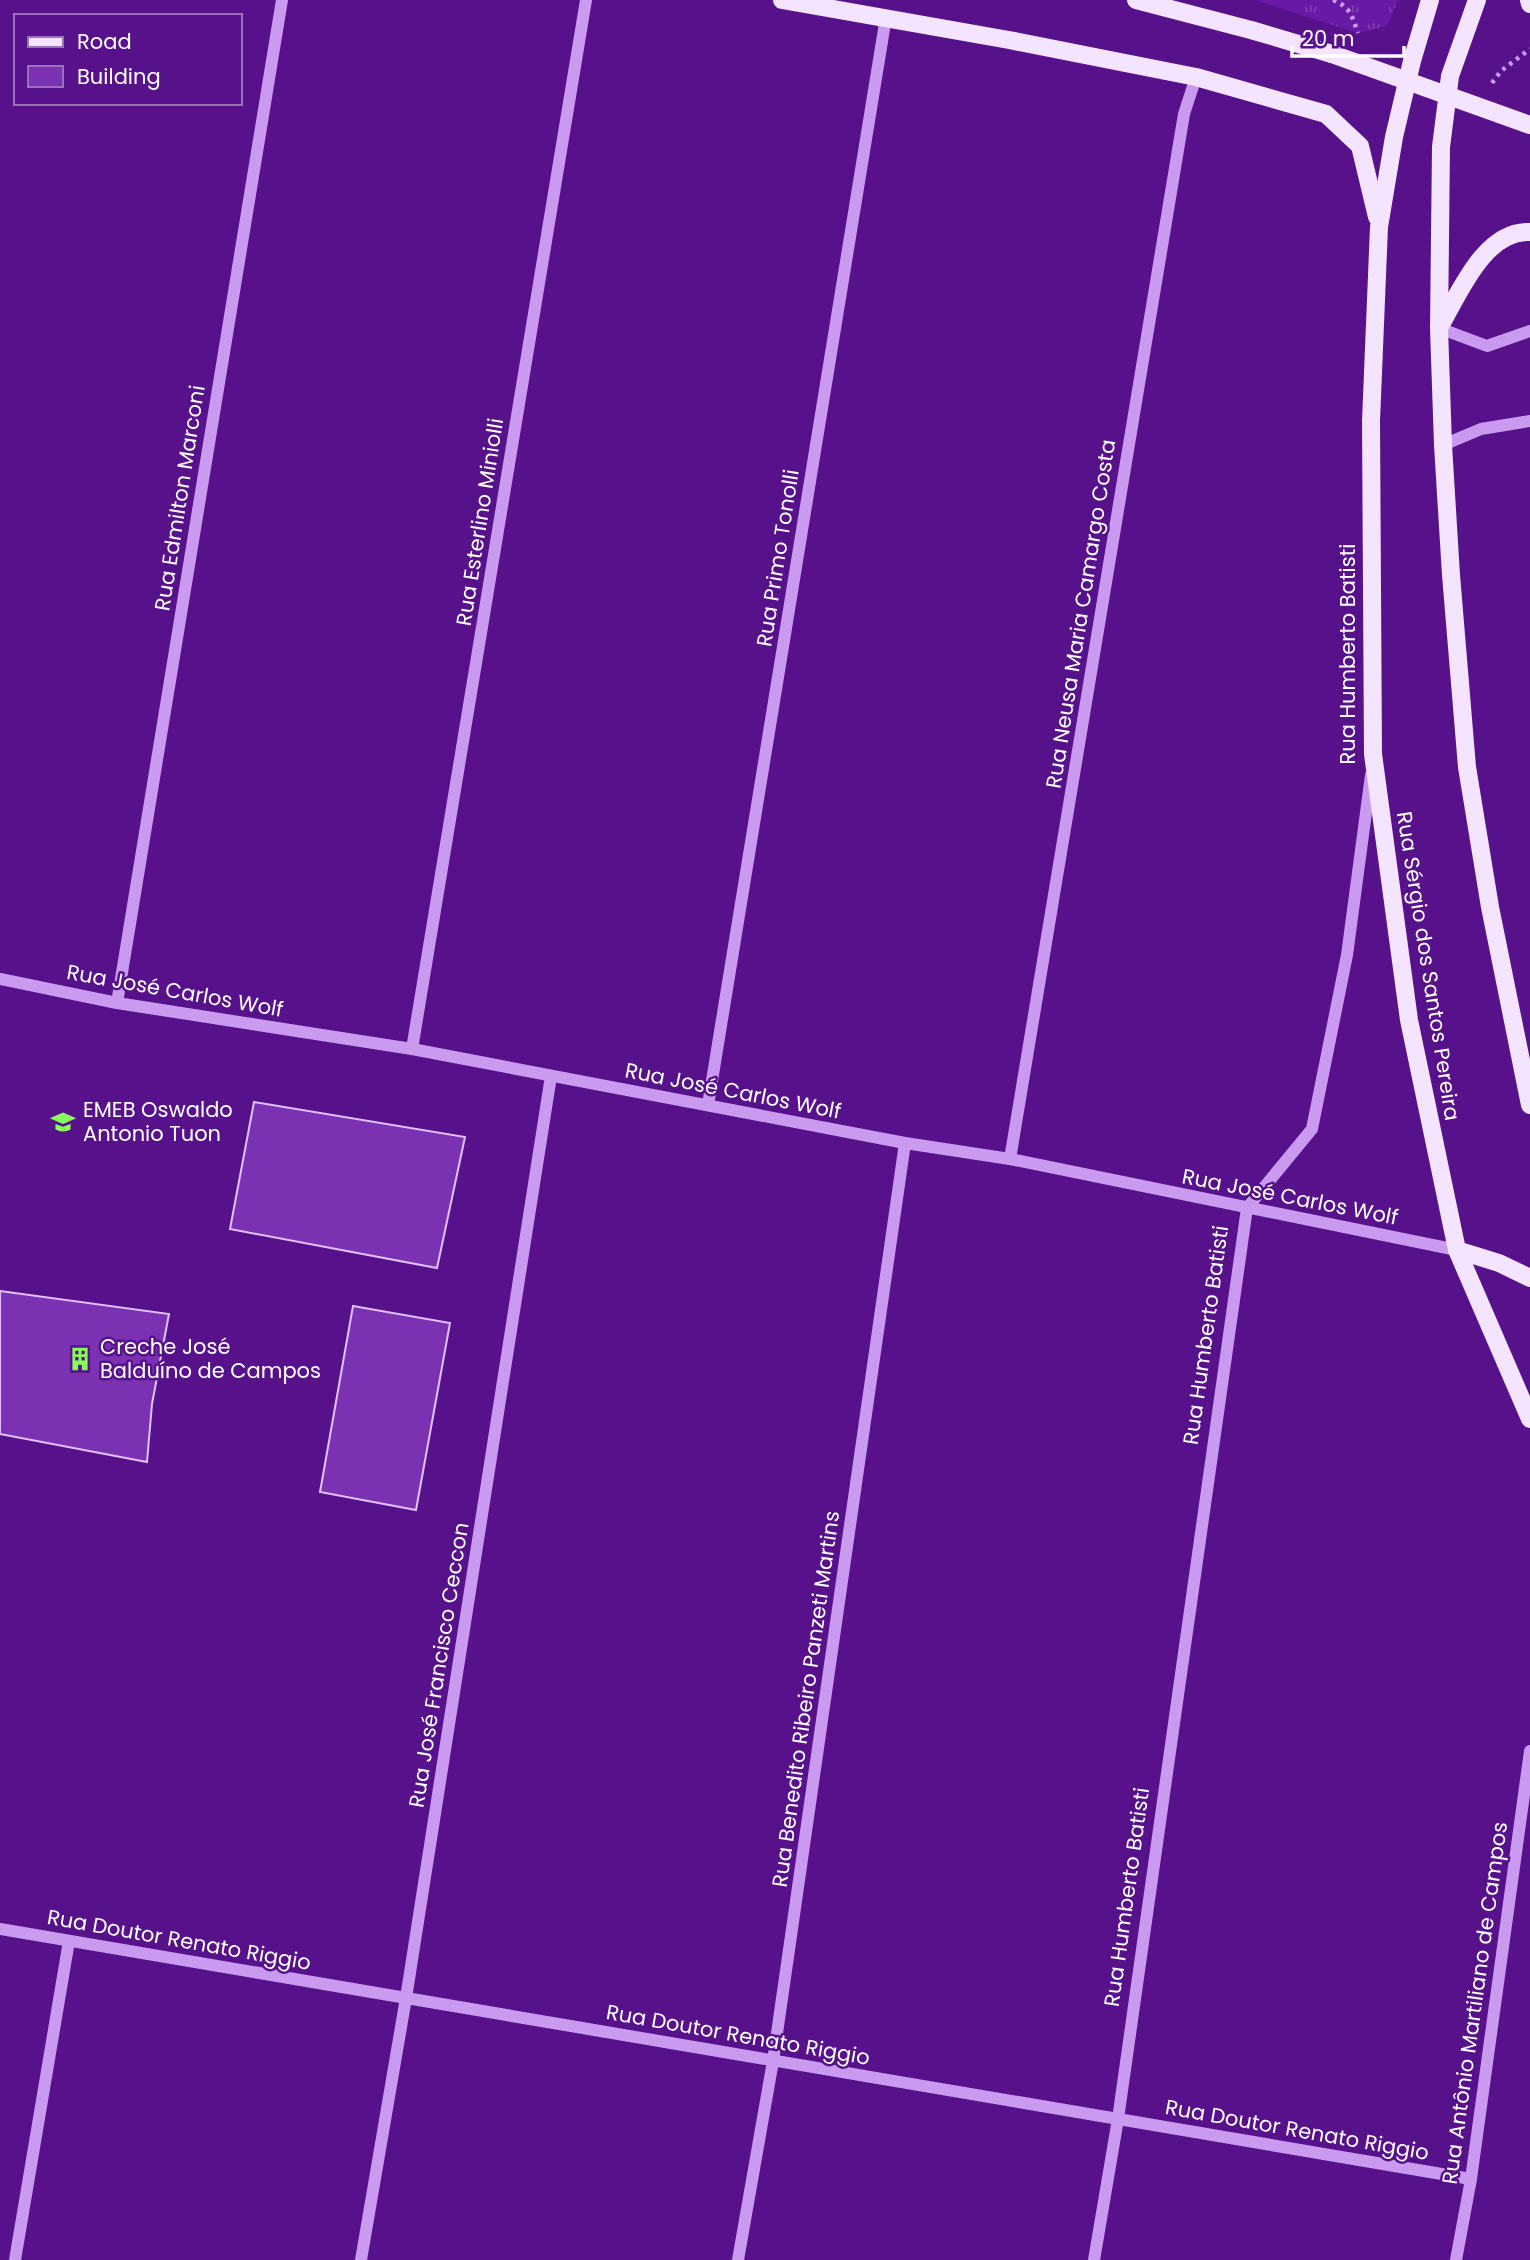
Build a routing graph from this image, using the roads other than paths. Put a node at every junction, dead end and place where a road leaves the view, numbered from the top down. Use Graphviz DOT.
graph roads {
  1 [pos="282,0"];
  2 [pos="586,0"];
  3 [pos="782,0"];
  4 [pos="1136,0"];
  5 [pos="1430,0"];
  6 [pos="1477,0"];
  7 [pos="886,17"];
  8 [pos="1196,77"];
  9 [pos="1530,125"];
  10 [pos="1380,227"];
  11 [pos="1530,232"];
  12 [pos="1439,328"];
  13 [pos="1530,331"];
  14 [pos="1530,421"];
  15 [pos="1443,445"];
  16 [pos="1373,754"];
  17 [pos="0,979"];
  18 [pos="117,1003"];
  19 [pos="412,1049"];
  20 [pos="551,1076"];
  21 [pos="708,1105"];
  22 [pos="1530,1105"];
  23 [pos="905,1143"];
  24 [pos="1010,1159"];
  25 [pos="1247,1208"];
  26 [pos="1457,1251"];
  27 [pos="1530,1278"];
  28 [pos="1530,1419"];
  29 [pos="1530,1751"];
  30 [pos="0,1929"];
  31 [pos="69,1941"];
  32 [pos="406,1998"];
  33 [pos="773,2061"];
  34 [pos="1118,2119"];
  35 [pos="1471,2179"];
  36 [pos="15,2260"];
  37 [pos="362,2260"];
  38 [pos="738,2260"];
  39 [pos="1094,2260"];
  40 [pos="1456,2260"];
  1 -- 18 [label="street, Rua Edmilton Marconi"];
  2 -- 19 [label="street, Rua Esterlino Miniolli"];
  3 -- 7 [label="main road"];
  4 -- 9 [label="main road, bridge"];
  5 -- 10 [label="main road"];
  6 -- 12 [label="main road"];
  7 -- 8 [label="main road"];
  7 -- 21 [label="street, Rua Primo Tonolli"];
  8 -- 10 [label="main road"];
  8 -- 24 [label="street, Rua Neusa Maria Camargo Costa"];
  10 -- 16 [label="main road, Rua Humberto Batisti"];
  11 -- 12 [label="main road"];
  12 -- 13 [label="street"];
  12 -- 15 [label="main road"];
  14 -- 15 [label="street"];
  15 -- 22 [label="main road"];
  16 -- 25 [label="street, Rua Humberto Batisti"];
  16 -- 26 [label="main road, Rua Sérgio dos Santos Pereira"];
  17 -- 18 [label="street, Rua José Carlos Wolf"];
  18 -- 19 [label="street, Rua José Carlos Wolf"];
  19 -- 20 [label="street, Rua José Carlos Wolf"];
  20 -- 21 [label="street, Rua José Carlos Wolf"];
  20 -- 32 [label="street, Rua José Francisco Ceccon"];
  21 -- 23 [label="street, Rua José Carlos Wolf"];
  23 -- 24 [label="street, Rua José Carlos Wolf"];
  23 -- 33 [label="street, Rua Benedito Ribeiro Panzeti Martins"];
  24 -- 25 [label="street, Rua José Carlos Wolf"];
  25 -- 26 [label="street, Rua José Carlos Wolf"];
  25 -- 34 [label="street, Rua Humberto Batisti"];
  26 -- 27 [label="main road"];
  26 -- 28 [label="main road, Rua Sérgio dos Santos Pereira"];
  29 -- 35 [label="street, Rua Antônio Martiliano de Campos"];
  30 -- 31 [label="street, Rua Doutor Renato Riggio"];
  31 -- 32 [label="street, Rua Doutor Renato Riggio"];
  31 -- 36 [label="street"];
  32 -- 33 [label="street, Rua Doutor Renato Riggio"];
  32 -- 37 [label="street, Rua José Francisco Ceccon"];
  33 -- 34 [label="street, Rua Doutor Renato Riggio"];
  33 -- 38 [label="street, Rua Benedito Ribeiro Panzeti Martins"];
  34 -- 35 [label="street, Rua Doutor Renato Riggio"];
  34 -- 39 [label="street, Rua Humberto Batisti"];
  35 -- 40 [label="street, Rua Antônio Martiliano de Campos"];
}
